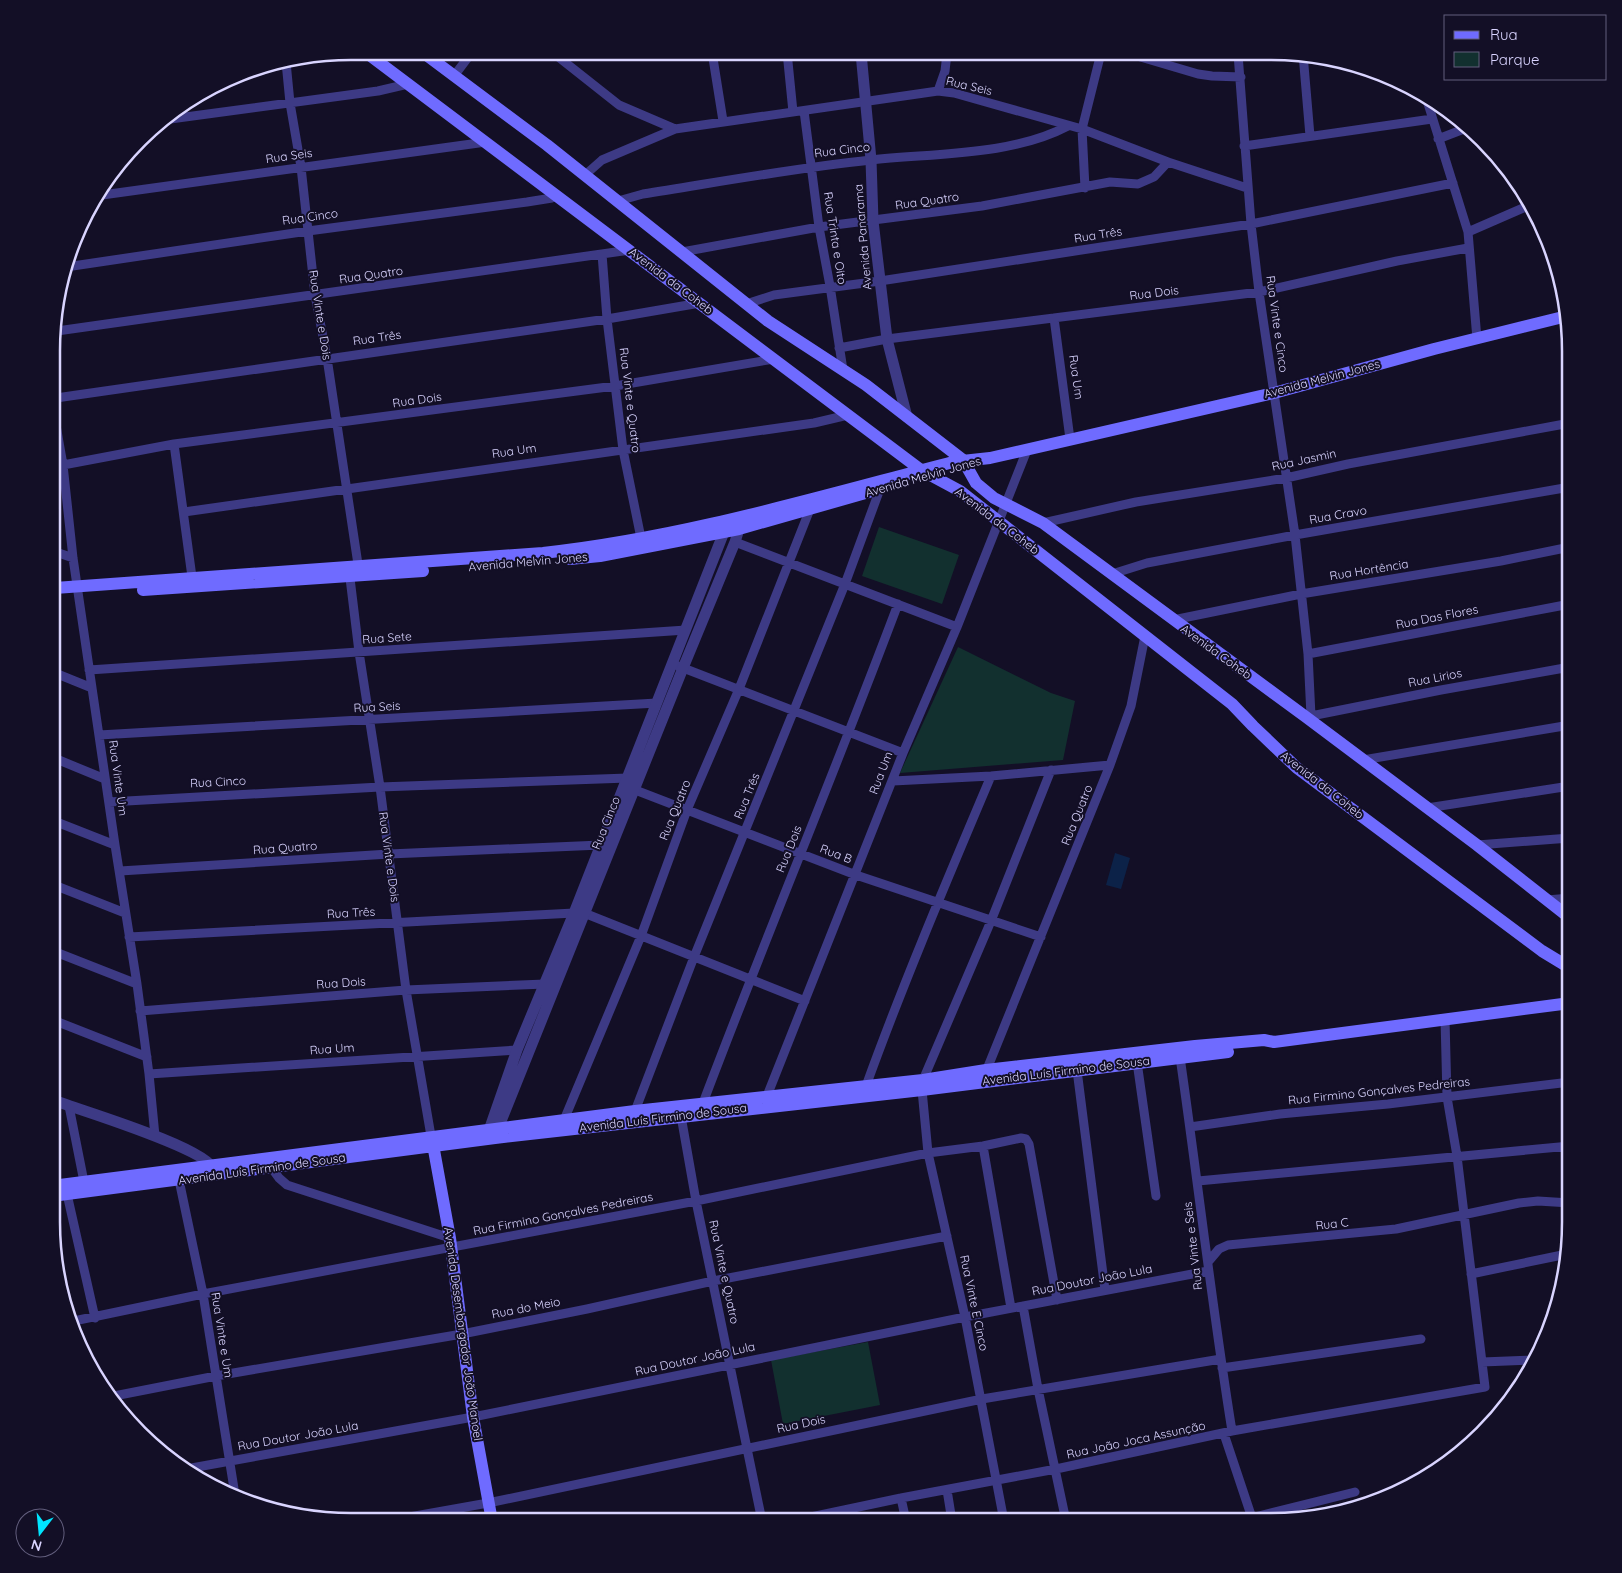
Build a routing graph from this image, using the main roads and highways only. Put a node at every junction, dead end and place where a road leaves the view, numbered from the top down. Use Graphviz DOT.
graph roads {
  1 [pos="376,60"];
  2 [pos="433,60"];
  3 [pos="1560,318"];
  4 [pos="965,464"];
  5 [pos="926,473"];
  6 [pos="738,523"];
  7 [pos="354,571"];
  8 [pos="60,588"];
  9 [pos="77,590"];
  10 [pos="60,595"];
  11 [pos="1562,912"];
  12 [pos="1562,963"];
  13 [pos="1562,1004"];
  14 [pos="1274,1042"];
  15 [pos="1090,1064"];
  16 [pos="984,1076"];
  17 [pos="922,1084"];
  18 [pos="765,1101"];
  19 [pos="579,1123"];
  20 [pos="492,1133"];
  21 [pos="432,1141"];
  22 [pos="214,1170"];
  23 [pos="60,1186"];
  24 [pos="85,1187"];
  25 [pos="60,1195"];
  26 [pos="490,1513"];
  1 -- 5 [label="main road, Avenida da Coheb"];
  2 -- 4 [label="main road, Avenida Coheb"];
  3 -- 4 [label="main road, Avenida Melvin Jones"];
  4 -- 5 [label="main road, Avenida Melvin Jones"];
  4 -- 11 [label="main road, Avenida Coheb"];
  5 -- 6 [label="main road, Avenida Melvin Jones"];
  5 -- 6 [label="main road, Avenida Melvin Jones"];
  5 -- 12 [label="main road, Avenida da Coheb"];
  6 -- 7 [label="main road, Avenida Melvin Jones"];
  7 -- 9 [label="main road, Avenida Melvin Jones"];
  7 -- 9 [label="main road, Avenida Melvin Jones"];
  8 -- 9 [label="main road, Avenida Melvin Jones"];
  9 -- 10 [label="main road, Avenida Melvin Jones"];
  13 -- 14 [label="main road, Avenida Luís Firmino de Sousa"];
  14 -- 15 [label="main road, Avenida Luís Firmino de Sousa"];
  14 -- 15 [label="main road, Avenida Luís Firmino de Sousa"];
  15 -- 16 [label="main road, Avenida Luís Firmino de Sousa"];
  15 -- 16 [label="main road, Avenida Luís Firmino de Sousa"];
  16 -- 17 [label="main road, Avenida Luís Firmino de Sousa"];
  17 -- 18 [label="main road, Avenida Luís Firmino de Sousa"];
  17 -- 18 [label="main road, Avenida Luís Firmino de Sousa"];
  18 -- 19 [label="main road, Avenida Luís Firmino de Sousa"];
  18 -- 19 [label="main road, Avenida Luís Firmino de Sousa"];
  19 -- 20 [label="main road, Avenida Luís Firmino de Sousa"];
  19 -- 20 [label="main road, Avenida Luís Firmino de Sousa"];
  20 -- 21 [label="main road, Avenida Luís Firmino de Sousa"];
  21 -- 22 [label="main road, Avenida Luís Firmino de Sousa"];
  21 -- 22 [label="main road, Avenida Luís Firmino de Sousa"];
  21 -- 26 [label="main road, Avenida Desembargador João Manoel"];
  22 -- 24 [label="main road, Avenida Luís Firmino de Sousa"];
  22 -- 24 [label="main road, Avenida Luís Firmino de Sousa"];
  23 -- 24 [label="main road, Avenida Luís Firmino de Sousa"];
  24 -- 25 [label="main road, Avenida Luís Firmino de Sousa"];
}
